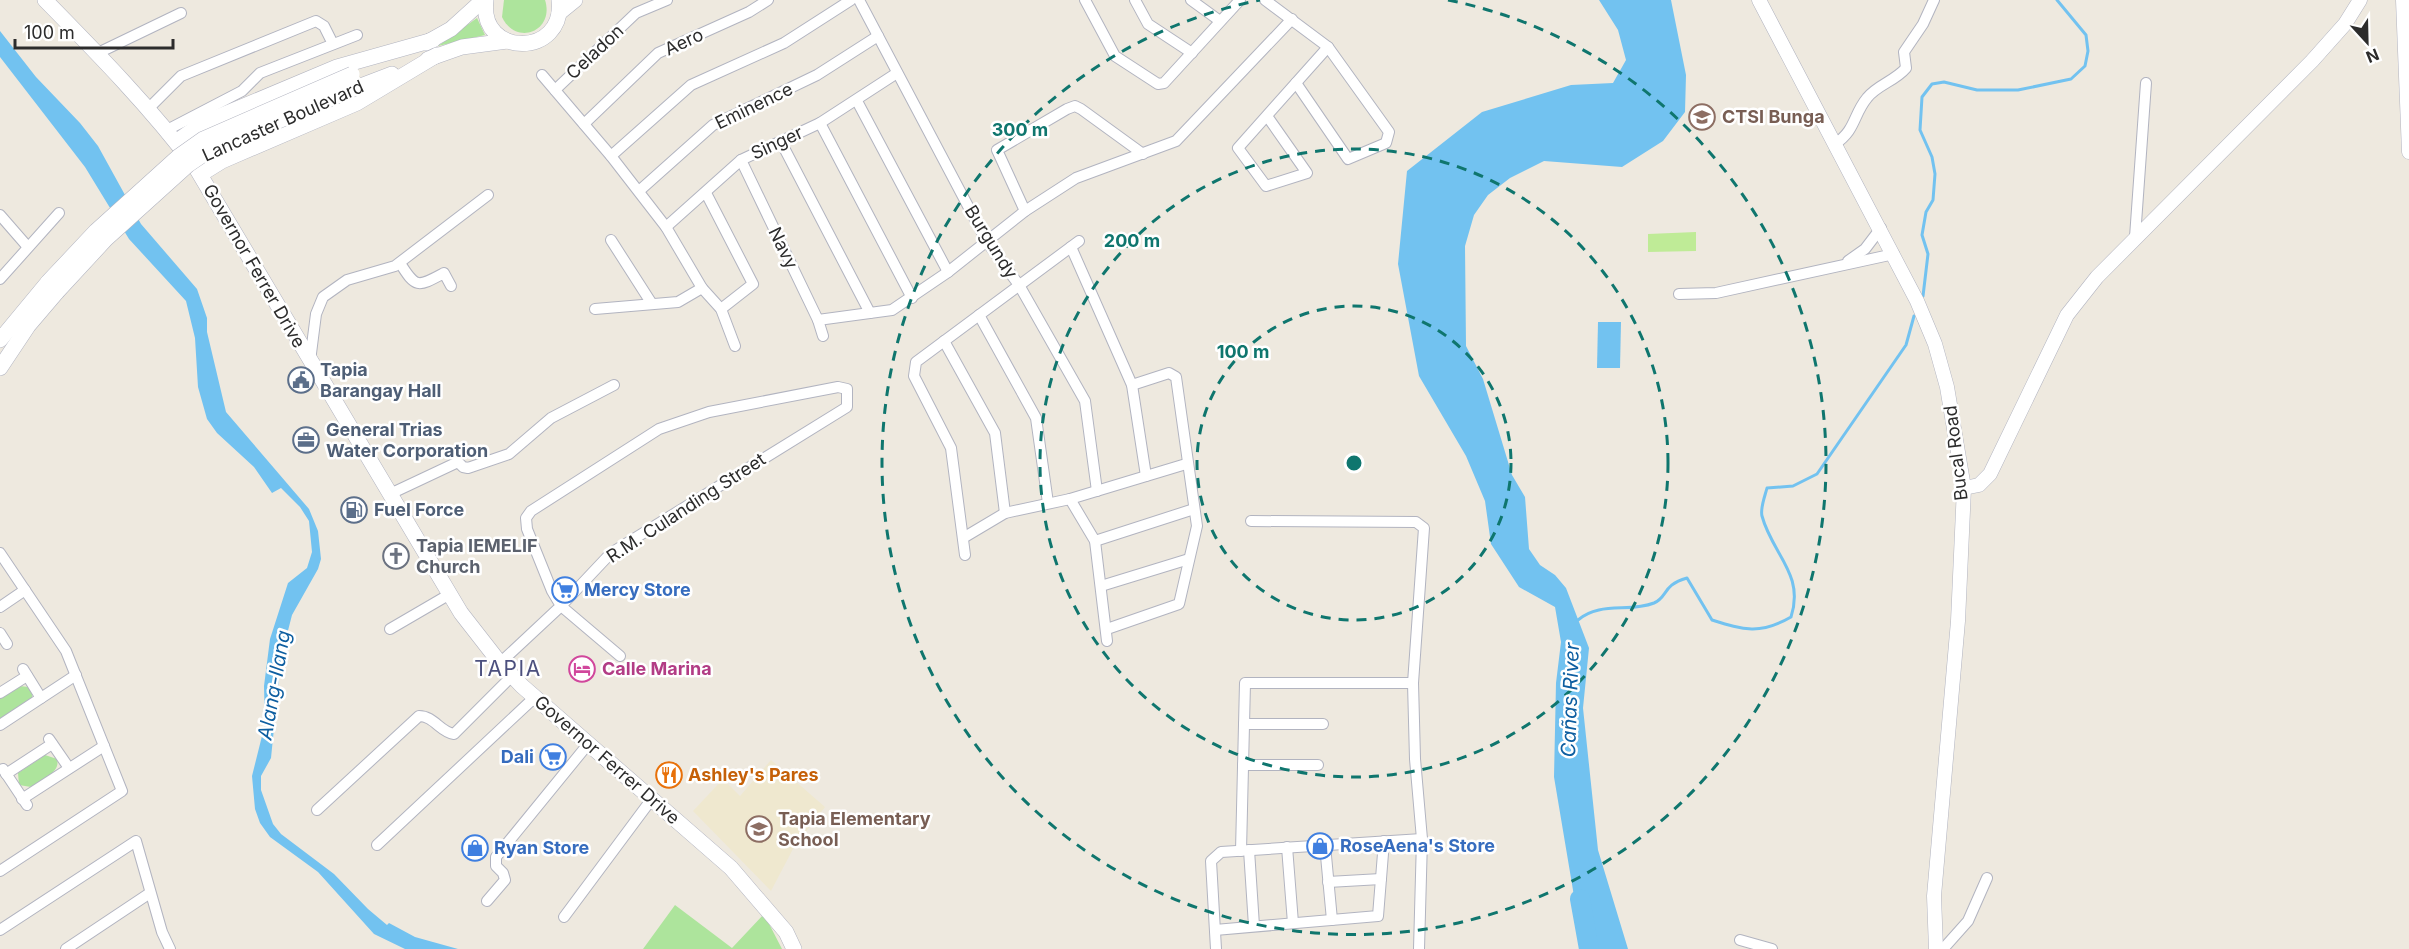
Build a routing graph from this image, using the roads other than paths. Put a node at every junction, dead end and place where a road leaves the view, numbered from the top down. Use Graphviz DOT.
graph roads {
  1 [pos="45,0"];
  2 [pos="484,0"];
  3 [pos="575,0"];
  4 [pos="667,0"];
  5 [pos="768,0"];
  6 [pos="851,0"];
  7 [pos="859,0"];
  8 [pos="1085,0"];
  9 [pos="1135,0"];
  10 [pos="1191,0"];
  11 [pos="1240,0"];
  12 [pos="1265,0"];
  13 [pos="1759,0"];
  14 [pos="1934,0"];
  15 [pos="2360,0"];
  16 [pos="2403,0"];
  17 [pos="559,6"];
  18 [pos="181,13"];
  19 [pos="1292,18"];
  20 [pos="1221,21"];
  21 [pos="357,35"];
  22 [pos="878,36"];
  23 [pos="507,41"];
  24 [pos="333,44"];
  25 [pos="1328,47"];
  26 [pos="435,48"];
  27 [pos="98,53"];
  28 [pos="1192,53"];
  29 [pos="897,73"];
  30 [pos="542,75"];
  31 [pos="1296,83"];
  32 [pos="2146,83"];
  33 [pos="555,90"];
  34 [pos="857,101"];
  35 [pos="148,109"];
  36 [pos="1267,116"];
  37 [pos="820,123"];
  38 [pos="584,124"];
  39 [pos="172,135"];
  40 [pos="781,142"];
  41 [pos="1834,144"];
  42 [pos="2409,152"];
  43 [pos="1143,154"];
  44 [pos="611,156"];
  45 [pos="741,160"];
  46 [pos="201,174"];
  47 [pos="639,191"];
  48 [pos="706,193"];
  49 [pos="488,195"];
  50 [pos="1025,211"];
  51 [pos="59,213"];
  52 [pos="0,216"];
  53 [pos="666,227"];
  54 [pos="1881,228"];
  55 [pos="2135,237"];
  56 [pos="611,240"];
  57 [pos="987,242"];
  58 [pos="27,246"];
  59 [pos="1894,254"];
  60 [pos="400,263"];
  61 [pos="1842,265"];
  62 [pos="948,272"];
  63 [pos="0,279"];
  64 [pos="1019,285"];
  65 [pos="451,286"];
  66 [pos="53,287"];
  67 [pos="702,288"];
  68 [pos="1679,294"];
  69 [pos="912,298"];
  70 [pos="652,304"];
  71 [pos="595,309"];
  72 [pos="722,309"];
  73 [pos="870,313"];
  74 [pos="979,315"];
  75 [pos="818,320"];
  76 [pos="823,336"];
  77 [pos="0,340"];
  78 [pos="944,342"];
  79 [pos="735,346"];
  80 [pos="310,362"];
  81 [pos="0,368"];
  82 [pos="614,385"];
  83 [pos="1132,385"];
  84 [pos="1186,464"];
  85 [pos="1146,476"];
  86 [pos="1964,488"];
  87 [pos="1098,491"];
  88 [pos="390,494"];
  89 [pos="1070,499"];
  90 [pos="1048,503"];
  91 [pos="1194,509"];
  92 [pos="1005,513"];
  93 [pos="1251,521"];
  94 [pos="963,538"];
  95 [pos="1095,541"];
  96 [pos="0,553"];
  97 [pos="965,555"];
  98 [pos="1189,559"];
  99 [pos="1101,586"];
  100 [pos="25,590"];
  101 [pos="450,594"];
  102 [pos="561,606"];
  103 [pos="0,607"];
  104 [pos="390,629"];
  105 [pos="1107,629"];
  106 [pos="1107,641"];
  107 [pos="620,656"];
  108 [pos="500,663"];
  109 [pos="76,675"];
  110 [pos="512,675"];
  111 [pos="1413,683"];
  112 [pos="0,693"];
  113 [pos="41,698"];
  114 [pos="534,698"];
  115 [pos="1244,724"];
  116 [pos="1323,724"];
  117 [pos="0,725"];
  118 [pos="589,743"];
  119 [pos="104,746"];
  120 [pos="1243,765"];
  121 [pos="1318,765"];
  122 [pos="69,768"];
  123 [pos="651,800"];
  124 [pos="317,810"];
  125 [pos="1422,840"];
  126 [pos="1384,841"];
  127 [pos="377,845"];
  128 [pos="1325,845"];
  129 [pos="1287,847"];
  130 [pos="1245,850"];
  131 [pos="0,871"];
  132 [pos="1987,878"];
  133 [pos="1381,879"];
  134 [pos="1328,882"];
  135 [pos="150,893"];
  136 [pos="487,901"];
  137 [pos="564,917"];
  138 [pos="1332,920"];
  139 [pos="1293,923"];
  140 [pos="1254,926"];
  141 [pos="0,930"];
  142 [pos="1215,930"];
  143 [pos="1740,940"];
  144 [pos="66,949"];
  145 [pos="170,949"];
  146 [pos="794,949"];
  147 [pos="1216,949"];
  148 [pos="1419,949"];
  149 [pos="1772,949"];
  150 [pos="1936,949"];
  151 [pos="1943,949"];
  1 -- 27 [label="main road, Governor Ferrer Drive"];
  2 -- 23 [label="main road"];
  2 -- 26 [label="main road, Lancaster Boulevard"];
  3 -- 17 [label="main road"];
  4 -- 33 [label="street, Celadon"];
  5 -- 38 [label="street, Aero"];
  6 -- 44 [label="street"];
  7 -- 22 [label="street, Burgundy"];
  8 -- 28 [label="street"];
  9 -- 28 [label="street"];
  10 -- 20 [label="street"];
  11 -- 20 [label="street"];
  12 -- 19 [label="street"];
  13 -- 41 [label="street, Bucal Road"];
  14 -- 41 [label="street"];
  15 -- 55 [label="street"];
  16 -- 42 [label="street"];
  17 -- 23 [label="main road, Lancaster Boulevard"];
  18 -- 27 [label="street"];
  19 -- 25 [label="street"];
  19 -- 43 [label="street"];
  20 -- 28 [label="street"];
  21 -- 24 [label="street"];
  22 -- 29 [label="street, Burgundy"];
  22 -- 47 [label="street, Eminence"];
  23 -- 26 [label="main road, Lancaster Boulevard"];
  24 -- 35 [label="street"];
  24 -- 39 [label="street"];
  25 -- 31 [label="street"];
  25 -- 31 [label="street"];
  26 -- 39 [label="main road"];
  26 -- 46 [label="main road"];
  26 -- 66 [label="main road, Lancaster Boulevard, bridge"];
  27 -- 35 [label="main road, Governor Ferrer Drive"];
  29 -- 34 [label="street, Singer"];
  29 -- 57 [label="street, Burgundy"];
  30 -- 33 [label="street"];
  31 -- 36 [label="street"];
  32 -- 55 [label="street"];
  33 -- 38 [label="street"];
  34 -- 37 [label="street, Singer"];
  34 -- 62 [label="street"];
  35 -- 39 [label="main road, Governor Ferrer Drive"];
  36 -- 36 [label="street"];
  37 -- 40 [label="street, Singer"];
  37 -- 69 [label="street"];
  38 -- 44 [label="street"];
  39 -- 46 [label="main road, Governor Ferrer Drive"];
  40 -- 45 [label="street, Singer"];
  40 -- 73 [label="street"];
  41 -- 54 [label="street, Bucal Road"];
  43 -- 50 [label="street"];
  43 -- 50 [label="street"];
  44 -- 47 [label="street"];
  45 -- 48 [label="street, Singer"];
  45 -- 75 [label="street, Navy"];
  46 -- 80 [label="main road, Governor Ferrer Drive"];
  47 -- 53 [label="street"];
  48 -- 53 [label="street, Singer"];
  48 -- 72 [label="street"];
  49 -- 60 [label="street"];
  50 -- 57 [label="street"];
  51 -- 58 [label="street"];
  52 -- 58 [label="street"];
  53 -- 67 [label="street"];
  54 -- 59 [label="street, Bucal Road"];
  54 -- 61 [label="street"];
  55 -- 86 [label="street"];
  56 -- 70 [label="street"];
  57 -- 62 [label="street"];
  57 -- 64 [label="street, Burgundy"];
  58 -- 63 [label="street"];
  59 -- 61 [label="street"];
  59 -- 86 [label="street, Bucal Road"];
  60 -- 65 [label="street"];
  60 -- 80 [label="street"];
  61 -- 68 [label="street"];
  62 -- 69 [label="street"];
  64 -- 74 [label="street"];
  64 -- 83 [label="street"];
  64 -- 87 [label="street, Burgundy"];
  66 -- 77 [label="main road, Lancaster Boulevard"];
  66 -- 81 [label="main road, Lancaster Boulevard"];
  67 -- 70 [label="street"];
  67 -- 72 [label="street"];
  69 -- 73 [label="street"];
  70 -- 71 [label="street"];
  72 -- 79 [label="street"];
  73 -- 75 [label="street"];
  74 -- 78 [label="street"];
  74 -- 90 [label="street"];
  75 -- 76 [label="street, Navy"];
  78 -- 92 [label="street"];
  78 -- 94 [label="street"];
  80 -- 88 [label="main road, Governor Ferrer Drive"];
  82 -- 88 [label="street"];
  83 -- 84 [label="street"];
  83 -- 85 [label="street"];
  84 -- 85 [label="street"];
  84 -- 91 [label="street"];
  85 -- 87 [label="street"];
  86 -- 150 [label="street, Bucal Road"];
  87 -- 89 [label="street"];
  88 -- 101 [label="main road, Governor Ferrer Drive"];
  89 -- 90 [label="street"];
  89 -- 95 [label="street"];
  90 -- 92 [label="street"];
  91 -- 95 [label="street"];
  91 -- 98 [label="street"];
  92 -- 94 [label="street"];
  93 -- 111 [label="street"];
  94 -- 97 [label="street"];
  95 -- 99 [label="street"];
  96 -- 100 [label="street"];
  98 -- 99 [label="street"];
  98 -- 105 [label="street"];
  99 -- 105 [label="street"];
  100 -- 103 [label="street"];
  100 -- 109 [label="street"];
  101 -- 104 [label="street"];
  101 -- 108 [label="main road, Governor Ferrer Drive"];
  102 -- 102 [label="street, R.M. Culanding Street"];
  102 -- 107 [label="street"];
  102 -- 108 [label="street, R.M. Culanding Street"];
  105 -- 106 [label="street"];
  108 -- 110 [label="main road, Governor Ferrer Drive"];
  109 -- 113 [label="street"];
  109 -- 119 [label="street"];
  110 -- 114 [label="main road, Governor Ferrer Drive"];
  110 -- 124 [label="street"];
  111 -- 115 [label="street"];
  111 -- 125 [label="street"];
  112 -- 113 [label="street"];
  113 -- 117 [label="street"];
  114 -- 118 [label="main road, Governor Ferrer Drive"];
  114 -- 127 [label="street"];
  115 -- 116 [label="street"];
  115 -- 120 [label="street"];
  118 -- 123 [label="main road, Governor Ferrer Drive"];
  118 -- 136 [label="street"];
  119 -- 122 [label="street"];
  119 -- 131 [label="street"];
  120 -- 121 [label="street"];
  120 -- 130 [label="street"];
  122 -- 122 [label="street"];
  123 -- 137 [label="street"];
  123 -- 146 [label="main road, Governor Ferrer Drive"];
  125 -- 126 [label="street"];
  125 -- 148 [label="street"];
  126 -- 128 [label="street"];
  126 -- 133 [label="street"];
  128 -- 129 [label="street"];
  128 -- 134 [label="street"];
  129 -- 130 [label="street"];
  129 -- 139 [label="street"];
  130 -- 140 [label="street"];
  130 -- 142 [label="street"];
  132 -- 151 [label="street"];
  133 -- 134 [label="street"];
  133 -- 138 [label="street"];
  134 -- 138 [label="street"];
  135 -- 141 [label="street"];
  135 -- 144 [label="street"];
  135 -- 145 [label="street"];
  138 -- 139 [label="street"];
  139 -- 140 [label="street"];
  140 -- 142 [label="street"];
  142 -- 147 [label="street"];
  143 -- 149 [label="street"];
}
